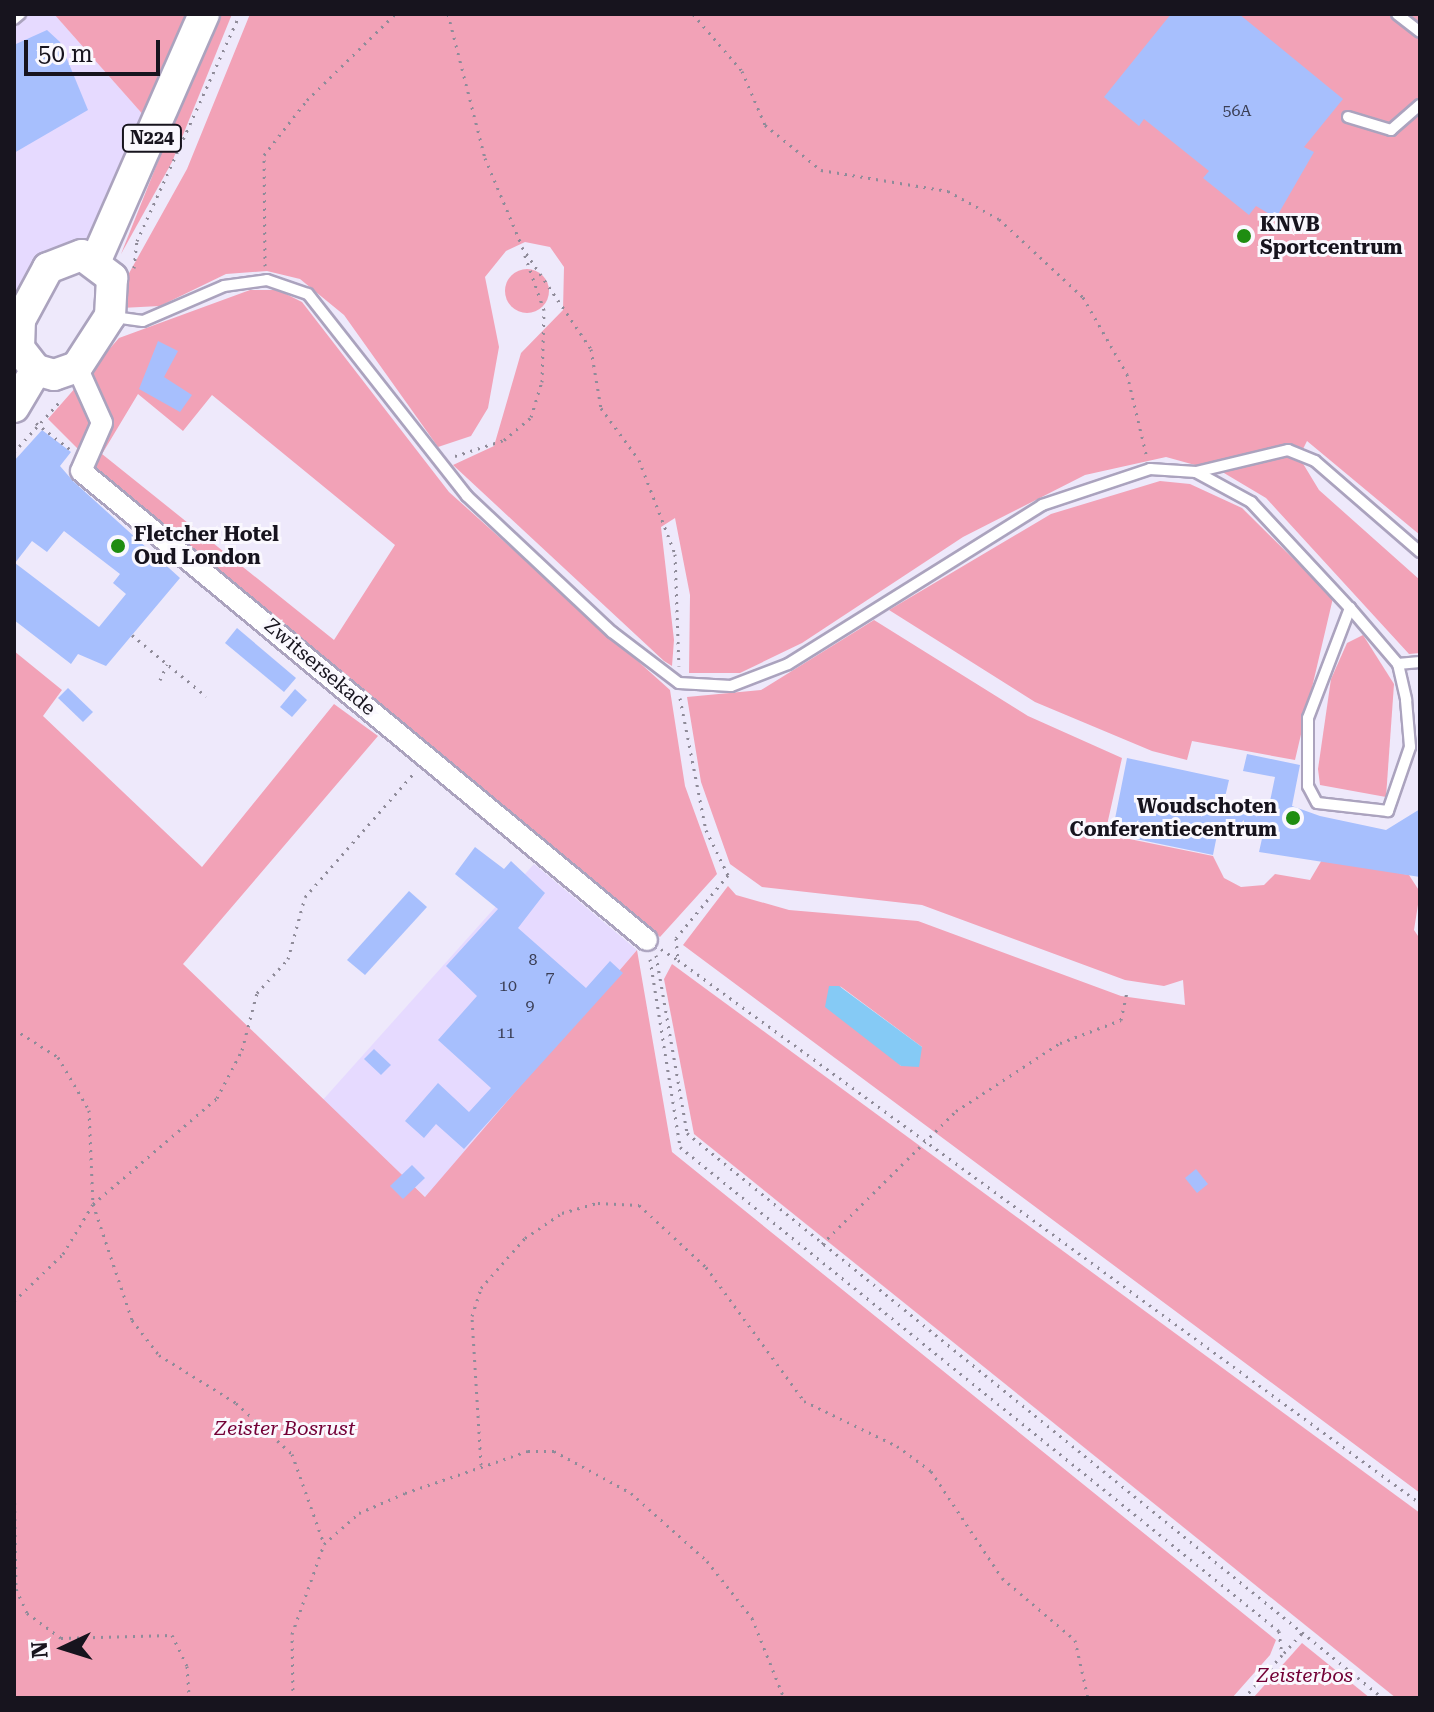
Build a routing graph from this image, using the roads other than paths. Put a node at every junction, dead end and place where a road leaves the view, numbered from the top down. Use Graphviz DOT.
graph roads {
  1 [pos="20,14"];
  2 [pos="204,14"];
  3 [pos="1397,14"];
  4 [pos="14,19"];
  5 [pos="1420,32"];
  6 [pos="1420,105"];
  7 [pos="1348,117"];
  8 [pos="96,260"];
  9 [pos="22,296"];
  10 [pos="110,316"];
  11 [pos="36,370"];
  12 [pos="81,373"];
  13 [pos="25,415"];
  14 [pos="1196,472"];
  15 [pos="1420,552"];
  16 [pos="1350,608"];
  17 [pos="1420,662"];
  18 [pos="1398,664"];
  19 [pos="647,940"];
  1 -- 4 [label="lane"];
  2 -- 8 [label="main road, N224"];
  3 -- 5 [label="lane"];
  6 -- 7 [label="lane"];
  8 -- 9 [label="main road"];
  8 -- 10 [label="main road"];
  9 -- 11 [label="main road"];
  10 -- 12 [label="main road"];
  10 -- 14 [label="lane"];
  11 -- 12 [label="main road"];
  11 -- 13 [label="main road"];
  12 -- 19 [label="street, Zwitsersekade"];
  14 -- 15 [label="lane"];
  14 -- 16 [label="lane"];
  16 -- 18 [label="lane"];
  16 -- 18 [label="lane"];
  17 -- 18 [label="lane"];
}
